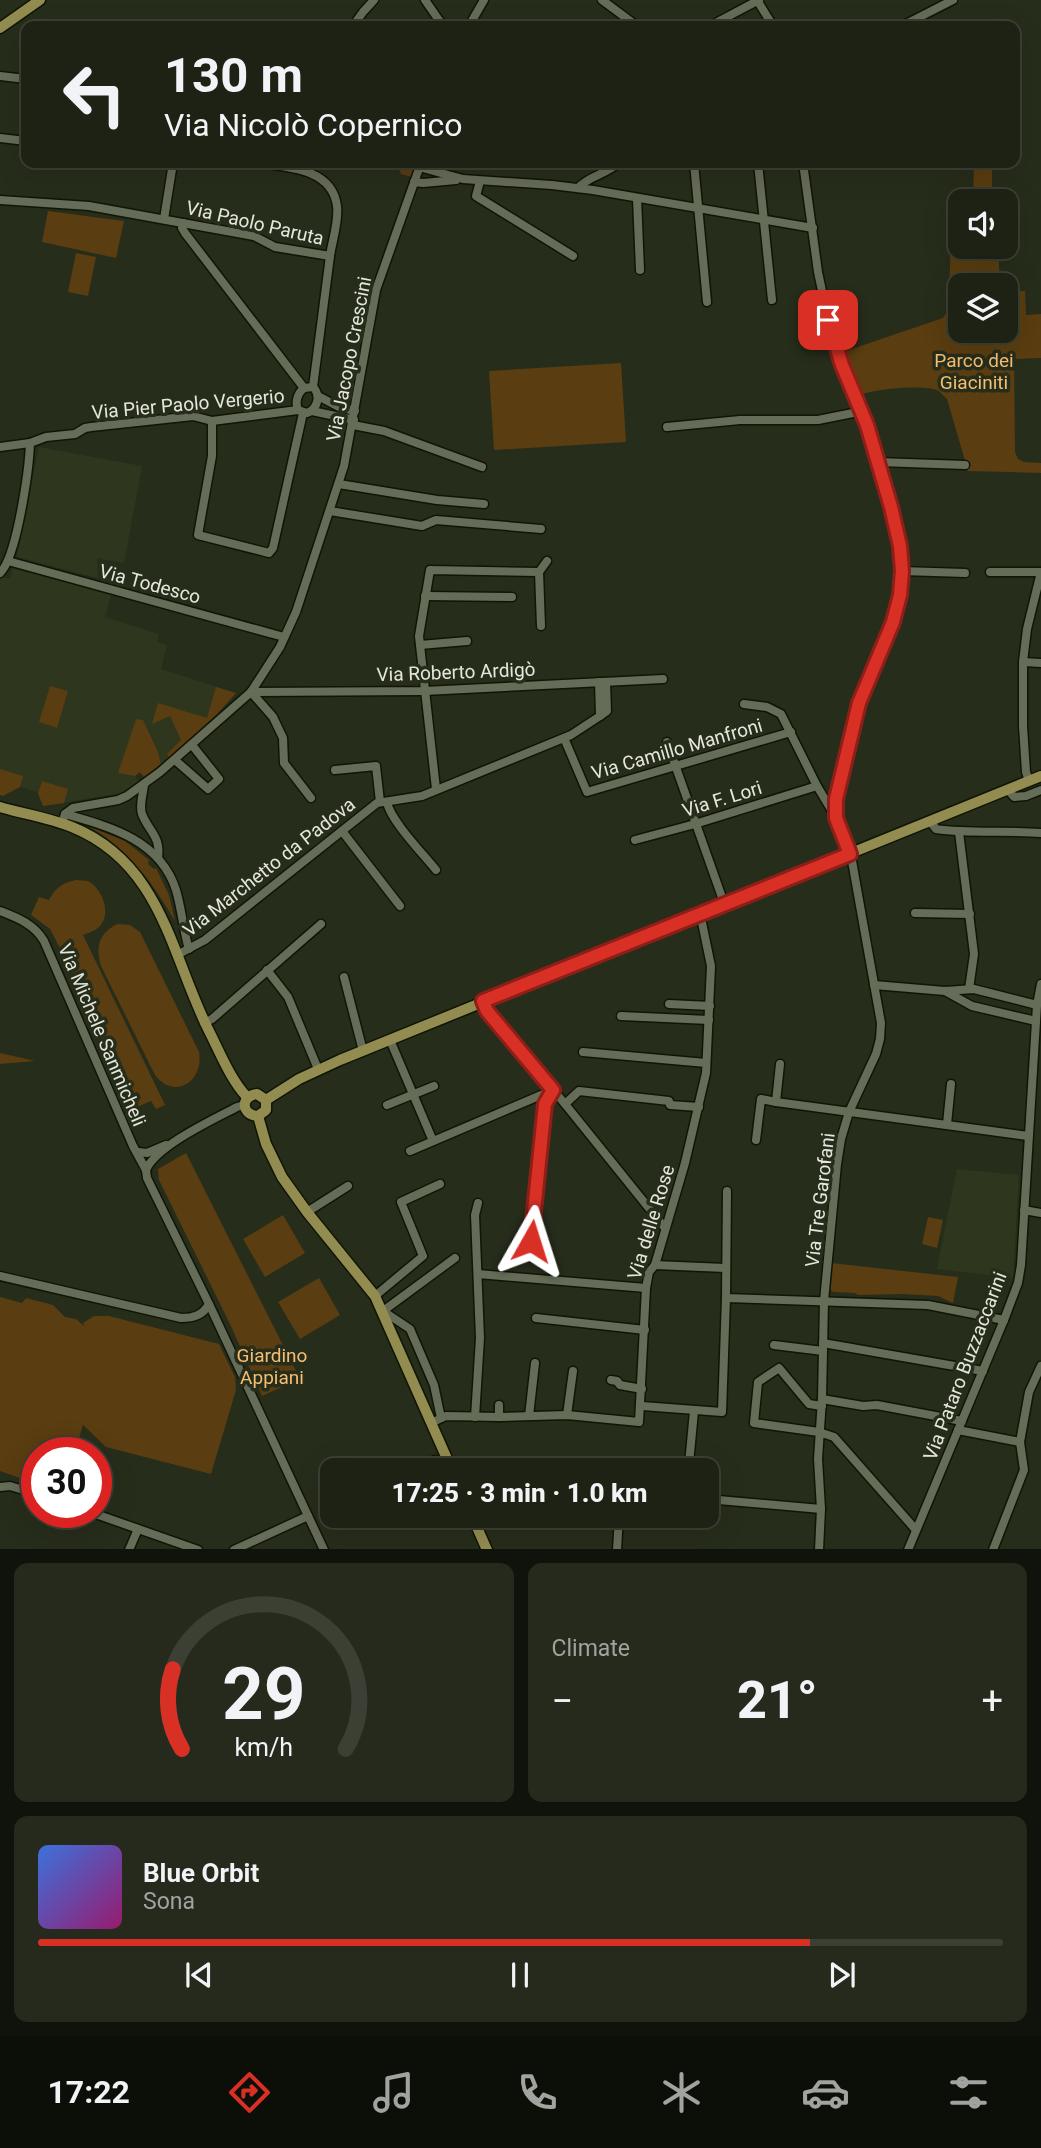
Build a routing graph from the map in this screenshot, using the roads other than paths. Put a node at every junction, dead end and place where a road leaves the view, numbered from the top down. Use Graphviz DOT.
graph roads {
  1 [pos="40,0"];
  2 [pos="374,0"];
  3 [pos="425,0"];
  4 [pos="484,0"];
  5 [pos="602,0"];
  6 [pos="758,0"];
  7 [pos="953,0"];
  8 [pos="357,21"];
  9 [pos="440,21"];
  10 [pos="472,21"];
  11 [pos="630,21"];
  12 [pos="719,21"];
  13 [pos="770,21"];
  14 [pos="912,21"];
  15 [pos="0,28"];
  16 [pos="0,76"];
  17 [pos="21,78"];
  18 [pos="0,138"];
  19 [pos="21,140"];
  20 [pos="172,168"];
  21 [pos="287,168"];
  22 [pos="419,168"];
  23 [pos="430,168"];
  24 [pos="613,168"];
  25 [pos="694,168"];
  26 [pos="759,168"];
  27 [pos="804,168"];
  28 [pos="463,178"];
  29 [pos="414,181"];
  30 [pos="480,181"];
  31 [pos="578,188"];
  32 [pos="638,198"];
  33 [pos="0,200"];
  34 [pos="697,208"];
  35 [pos="164,219"];
  36 [pos="765,219"];
  37 [pos="183,223"];
  38 [pos="813,228"];
  39 [pos="330,256"];
  40 [pos="573,256"];
  41 [pos="640,270"];
  42 [pos="772,300"];
  43 [pos="707,302"];
  44 [pos="308,388"];
  45 [pos="318,396"];
  46 [pos="863,411"];
  47 [pos="304,412"];
  48 [pos="354,419"];
  49 [pos="212,421"];
  50 [pos="667,427"];
  51 [pos="30,443"];
  52 [pos="0,447"];
  53 [pos="878,462"];
  54 [pos="965,465"];
  55 [pos="482,467"];
  56 [pos="339,484"];
  57 [pos="484,504"];
  58 [pos="330,511"];
  59 [pos="541,529"];
  60 [pos="547,561"];
  61 [pos="4,562"];
  62 [pos="902,571"];
  63 [pos="539,572"];
  64 [pos="990,572"];
  65 [pos="1041,572"];
  66 [pos="0,573"];
  67 [pos="965,573"];
  68 [pos="425,596"];
  69 [pos="512,597"];
  70 [pos="541,626"];
  71 [pos="284,636"];
  72 [pos="467,641"];
  73 [pos="420,645"];
  74 [pos="1023,662"];
  75 [pos="1041,663"];
  76 [pos="663,680"];
  77 [pos="603,682"];
  78 [pos="424,691"];
  79 [pos="251,692"];
  80 [pos="744,704"];
  81 [pos="792,732"];
  82 [pos="565,738"];
  83 [pos="667,742"];
  84 [pos="192,746"];
  85 [pos="175,760"];
  86 [pos="675,765"];
  87 [pos="335,769"];
  88 [pos="1041,776"];
  89 [pos="1029,781"];
  90 [pos="144,785"];
  91 [pos="817,786"];
  92 [pos="436,789"];
  93 [pos="1007,790"];
  94 [pos="1041,790"];
  95 [pos="311,798"];
  96 [pos="384,802"];
  97 [pos="0,807"];
  98 [pos="836,818"];
  99 [pos="63,819"];
  100 [pos="930,821"];
  101 [pos="695,824"];
  102 [pos="342,831"];
  103 [pos="959,832"];
  104 [pos="1041,833"];
  105 [pos="635,840"];
  106 [pos="850,854"];
  107 [pos="158,858"];
  108 [pos="436,870"];
  109 [pos="724,903"];
  110 [pos="400,906"];
  111 [pos="0,911"];
  112 [pos="700,913"];
  113 [pos="915,913"];
  114 [pos="970,914"];
  115 [pos="321,924"];
  116 [pos="188,949"];
  117 [pos="177,954"];
  118 [pos="267,970"];
  119 [pos="344,977"];
  120 [pos="1041,984"];
  121 [pos="874,985"];
  122 [pos="969,989"];
  123 [pos="946,991"];
  124 [pos="483,1001"];
  125 [pos="669,1004"];
  126 [pos="1037,1005"];
  127 [pos="710,1006"];
  128 [pos="621,1016"];
  129 [pos="709,1020"];
  130 [pos="1036,1021"];
  131 [pos="204,1023"];
  132 [pos="390,1040"];
  133 [pos="363,1051"];
  134 [pos="583,1052"];
  135 [pos="706,1063"];
  136 [pos="780,1063"];
  137 [pos="318,1069"];
  138 [pos="951,1084"];
  139 [pos="435,1086"];
  140 [pos="553,1090"];
  141 [pos="413,1094"];
  142 [pos="266,1100"];
  143 [pos="246,1101"];
  144 [pos="776,1102"];
  145 [pos="565,1104"];
  146 [pos="387,1105"];
  147 [pos="699,1107"];
  148 [pos="1031,1111"];
  149 [pos="1041,1111"];
  150 [pos="849,1112"];
  151 [pos="258,1116"];
  152 [pos="947,1124"];
  153 [pos="1028,1136"];
  154 [pos="755,1140"];
  155 [pos="433,1141"];
  156 [pos="172,1143"];
  157 [pos="410,1151"];
  158 [pos="138,1152"];
  159 [pos="146,1170"];
  160 [pos="440,1184"];
  161 [pos="348,1186"];
  162 [pos="727,1191"];
  163 [pos="478,1203"];
  164 [pos="1024,1210"];
  165 [pos="307,1212"];
  166 [pos="1041,1213"];
  167 [pos="665,1228"];
  168 [pos="531,1241"];
  169 [pos="455,1258"];
  170 [pos="655,1265"];
  171 [pos="725,1268"];
  172 [pos="478,1275"];
  173 [pos="0,1276"];
  174 [pos="646,1288"];
  175 [pos="375,1296"];
  176 [pos="726,1298"];
  177 [pos="824,1301"];
  178 [pos="209,1304"];
  179 [pos="383,1311"];
  180 [pos="536,1318"];
  181 [pos="1004,1320"];
  182 [pos="645,1330"];
  183 [pos="774,1345"];
  184 [pos="823,1347"];
  185 [pos="535,1363"];
  186 [pos="1041,1366"];
  187 [pos="573,1371"];
  188 [pos="983,1371"];
  189 [pos="611,1380"];
  190 [pos="642,1388"];
  191 [pos="822,1403"];
  192 [pos="499,1405"];
  193 [pos="642,1406"];
  194 [pos="694,1410"];
  195 [pos="567,1415"];
  196 [pos="528,1416"];
  197 [pos="444,1417"];
  198 [pos="475,1417"];
  199 [pos="499,1417"];
  200 [pos="962,1421"];
  201 [pos="431,1423"];
  202 [pos="958,1430"];
  203 [pos="820,1432"];
  204 [pos="1020,1442"];
  205 [pos="447,1458"];
  206 [pos="690,1458"];
  207 [pos="0,1487"];
  208 [pos="21,1489"];
  209 [pos="719,1500"];
  210 [pos="821,1510"];
  211 [pos="307,1516"];
  212 [pos="112,1520"];
  213 [pos="477,1528"];
  214 [pos="618,1528"];
  215 [pos="138,1529"];
  216 [pos="916,1530"];
  217 [pos="129,1549"];
  218 [pos="198,1549"];
  219 [pos="234,1549"];
  220 [pos="324,1549"];
  221 [pos="487,1549"];
  222 [pos="617,1549"];
  223 [pos="819,1549"];
  224 [pos="908,1549"];
  225 [pos="993,1549"];
  1 -- 15 [label="main road"];
  2 -- 8 [label="street"];
  3 -- 9 [label="street"];
  4 -- 10 [label="street"];
  5 -- 11 [label="street"];
  6 -- 12 [label="street"];
  6 -- 13 [label="street"];
  7 -- 14 [label="street"];
  16 -- 17 [label="street"];
  18 -- 19 [label="street"];
  20 -- 35 [label="street"];
  21 -- 39 [label="street"];
  22 -- 29 [label="street, Via Jacopo Crescini"];
  23 -- 28 [label="street"];
  24 -- 31 [label="street"];
  25 -- 34 [label="street"];
  26 -- 36 [label="street"];
  27 -- 38 [label="street"];
  28 -- 29 [label="street"];
  28 -- 30 [label="street"];
  29 -- 48 [label="street, Via Jacopo Crescini"];
  30 -- 31 [label="street"];
  30 -- 40 [label="street"];
  31 -- 32 [label="street"];
  32 -- 34 [label="street"];
  32 -- 41 [label="street"];
  33 -- 35 [label="street, Via Paolo Paruta"];
  34 -- 36 [label="street"];
  34 -- 43 [label="street"];
  35 -- 37 [label="street, Via Paolo Paruta"];
  36 -- 38 [label="street"];
  36 -- 42 [label="street"];
  37 -- 39 [label="street, Via Paolo Paruta"];
  37 -- 44 [label="street"];
  38 -- 46 [label="street"];
  39 -- 44 [label="street, Via Paolo Paruta"];
  44 -- 45 [label="street"];
  44 -- 47 [label="street, Via Pier Paolo Vergerio"];
  45 -- 47 [label="street, Via Pier Paolo Vergerio"];
  45 -- 48 [label="street"];
  46 -- 50 [label="street"];
  46 -- 53 [label="street"];
  47 -- 48 [label="street, Via Pier Paolo Vergerio"];
  47 -- 49 [label="street, Via Pier Paolo Vergerio"];
  47 -- 49 [label="street"];
  48 -- 55 [label="street"];
  48 -- 56 [label="street, Via Jacopo Crescini"];
  49 -- 51 [label="street, Via Pier Paolo Vergerio"];
  51 -- 52 [label="street, Via Pier Paolo Vergerio"];
  51 -- 61 [label="street"];
  53 -- 54 [label="street"];
  53 -- 62 [label="street"];
  56 -- 57 [label="street"];
  56 -- 58 [label="street, Via Jacopo Crescini"];
  58 -- 59 [label="street"];
  58 -- 71 [label="street, Via Jacopo Crescini"];
  60 -- 63 [label="street"];
  61 -- 66 [label="street"];
  61 -- 71 [label="street, Via Todesco"];
  62 -- 67 [label="street"];
  62 -- 98 [label="street"];
  63 -- 68 [label="street"];
  63 -- 70 [label="street"];
  64 -- 65 [label="street"];
  65 -- 74 [label="street"];
  68 -- 69 [label="street"];
  68 -- 73 [label="street"];
  71 -- 79 [label="street, Via Jacopo Crescini"];
  72 -- 73 [label="street"];
  73 -- 78 [label="street"];
  74 -- 75 [label="street"];
  74 -- 89 [label="street"];
  76 -- 77 [label="street, Via Roberto Ardigò"];
  77 -- 78 [label="street, Via Roberto Ardigò"];
  77 -- 82 [label="street, Via Marchetto da Padova"];
  78 -- 79 [label="street, Via Roberto Ardigò"];
  78 -- 92 [label="street"];
  79 -- 84 [label="street, Via Jacopo Crescini"];
  79 -- 95 [label="street"];
  80 -- 81 [label="street, Via Tre Garofani"];
  81 -- 86 [label="street, Via Camillo Manfroni"];
  81 -- 91 [label="street, Via Tre Garofani"];
  82 -- 86 [label="street, Via Camillo Manfroni"];
  82 -- 92 [label="street, Via Marchetto da Padova"];
  83 -- 86 [label="street"];
  84 -- 85 [label="street, Via Jacopo Crescini"];
  84 -- 85 [label="street"];
  85 -- 90 [label="street, Via Jacopo Crescini"];
  86 -- 101 [label="street"];
  87 -- 96 [label="street, Via Marchetto da Padova"];
  88 -- 89 [label="main road"];
  89 -- 93 [label="main road"];
  90 -- 99 [label="street, Via Jacopo Crescini"];
  90 -- 107 [label="street"];
  91 -- 98 [label="street, Via Tre Garofani"];
  91 -- 101 [label="street, Via F. Lori"];
  92 -- 96 [label="street, Via Marchetto da Padova"];
  93 -- 94 [label="street"];
  93 -- 100 [label="main road"];
  96 -- 102 [label="street, Via Marchetto da Padova"];
  96 -- 108 [label="street, Via Marchetto da Padova"];
  97 -- 99 [label="main road"];
  98 -- 106 [label="street, Via Tre Garofani"];
  99 -- 107 [label="street"];
  99 -- 117 [label="main road"];
  100 -- 103 [label="street"];
  100 -- 106 [label="main road"];
  101 -- 105 [label="street, Via F. Lori"];
  101 -- 109 [label="street"];
  102 -- 110 [label="street"];
  102 -- 116 [label="street, Via Marchetto da Padova"];
  103 -- 104 [label="street"];
  103 -- 114 [label="street"];
  106 -- 109 [label="main road"];
  106 -- 121 [label="street, Via Tre Garofani"];
  107 -- 116 [label="street"];
  109 -- 112 [label="main road"];
  111 -- 158 [label="street, Via Michele Sanmicheli"];
  112 -- 124 [label="main road"];
  112 -- 127 [label="street, Via delle Rose"];
  113 -- 114 [label="street"];
  114 -- 122 [label="street"];
  115 -- 118 [label="street"];
  116 -- 117 [label="street, Via Marchetto da Padova"];
  117 -- 131 [label="main road"];
  118 -- 131 [label="street"];
  118 -- 137 [label="street"];
  119 -- 133 [label="street"];
  120 -- 126 [label="street, Via Pataro Buzzaccarini"];
  121 -- 123 [label="street"];
  121 -- 150 [label="street, Via Tre Garofani"];
  122 -- 123 [label="street"];
  122 -- 126 [label="street"];
  123 -- 130 [label="street"];
  124 -- 132 [label="main road"];
  124 -- 140 [label="street"];
  125 -- 127 [label="street"];
  126 -- 130 [label="street, Via Pataro Buzzaccarini"];
  127 -- 129 [label="street, Via delle Rose"];
  128 -- 129 [label="street"];
  129 -- 135 [label="street, Via delle Rose"];
  130 -- 148 [label="street, Via Pataro Buzzaccarini"];
  131 -- 143 [label="main road"];
  132 -- 133 [label="main road"];
  132 -- 141 [label="street"];
  133 -- 137 [label="main road"];
  134 -- 135 [label="street"];
  135 -- 147 [label="street, Via delle Rose"];
  136 -- 144 [label="street"];
  137 -- 142 [label="main road"];
  138 -- 152 [label="street"];
  139 -- 141 [label="street"];
  140 -- 145 [label="street"];
  140 -- 155 [label="street"];
  140 -- 168 [label="street"];
  141 -- 146 [label="street"];
  141 -- 155 [label="street"];
  142 -- 143 [label="main road"];
  142 -- 151 [label="main road"];
  143 -- 151 [label="main road"];
  143 -- 156 [label="street"];
  144 -- 150 [label="street"];
  144 -- 154 [label="street"];
  145 -- 147 [label="street"];
  145 -- 167 [label="street"];
  147 -- 167 [label="street, Via delle Rose"];
  148 -- 149 [label="street"];
  148 -- 153 [label="street, Via Pataro Buzzaccarini"];
  150 -- 152 [label="street"];
  150 -- 177 [label="street, Via Tre Garofani"];
  151 -- 165 [label="main road"];
  152 -- 153 [label="street"];
  153 -- 164 [label="street, Via Pataro Buzzaccarini"];
  155 -- 157 [label="street"];
  156 -- 158 [label="street, Via Michele Sanmicheli"];
  156 -- 159 [label="street"];
  158 -- 159 [label="street, Via Michele Sanmicheli"];
  159 -- 178 [label="street, Via Michele Sanmicheli"];
  160 -- 175 [label="street"];
  161 -- 165 [label="street"];
  162 -- 171 [label="street"];
  163 -- 172 [label="street"];
  164 -- 166 [label="street"];
  164 -- 181 [label="street, Via Pataro Buzzaccarini"];
  165 -- 175 [label="main road"];
  167 -- 170 [label="street, Via delle Rose"];
  169 -- 179 [label="street"];
  170 -- 171 [label="street"];
  170 -- 174 [label="street, Via delle Rose"];
  171 -- 176 [label="street"];
  172 -- 174 [label="street"];
  172 -- 198 [label="street"];
  173 -- 178 [label="street"];
  174 -- 182 [label="street, Via delle Rose"];
  175 -- 179 [label="main road"];
  176 -- 177 [label="street"];
  176 -- 194 [label="street"];
  177 -- 181 [label="street"];
  177 -- 184 [label="street, Via Tre Garofani"];
  178 -- 211 [label="street, Via Michele Sanmicheli"];
  179 -- 197 [label="street"];
  179 -- 201 [label="main road"];
  180 -- 182 [label="street"];
  181 -- 188 [label="street, Via Pataro Buzzaccarini"];
  182 -- 190 [label="street, Via delle Rose"];
  183 -- 184 [label="street"];
  184 -- 188 [label="street"];
  184 -- 191 [label="street, Via Tre Garofani"];
  185 -- 196 [label="street"];
  186 -- 204 [label="street"];
  187 -- 195 [label="street"];
  188 -- 200 [label="street, Via Pataro Buzzaccarini"];
  189 -- 190 [label="street"];
  190 -- 193 [label="street, Via delle Rose"];
  191 -- 200 [label="street"];
  191 -- 203 [label="street, Via Tre Garofani"];
  191 -- 203 [label="street"];
  192 -- 199 [label="street"];
  193 -- 194 [label="street"];
  193 -- 195 [label="street"];
  194 -- 206 [label="street"];
  195 -- 196 [label="street"];
  196 -- 199 [label="street"];
  197 -- 198 [label="street"];
  197 -- 201 [label="street"];
  198 -- 199 [label="street"];
  200 -- 202 [label="street, Via Pataro Buzzaccarini"];
  201 -- 205 [label="main road"];
  202 -- 204 [label="street"];
  202 -- 216 [label="street, Via Pataro Buzzaccarini"];
  203 -- 210 [label="street, Via Tre Garofani"];
  203 -- 216 [label="street"];
  204 -- 225 [label="street"];
  207 -- 208 [label="street"];
  209 -- 210 [label="street"];
  210 -- 223 [label="street, Via Tre Garofani"];
  211 -- 219 [label="street"];
  211 -- 220 [label="street, Via Michele Sanmicheli"];
  212 -- 215 [label="street"];
  213 -- 221 [label="main road"];
  214 -- 222 [label="street"];
  215 -- 217 [label="street"];
  215 -- 218 [label="street"];
  216 -- 224 [label="street, Via Pataro Buzzaccarini"];
}
